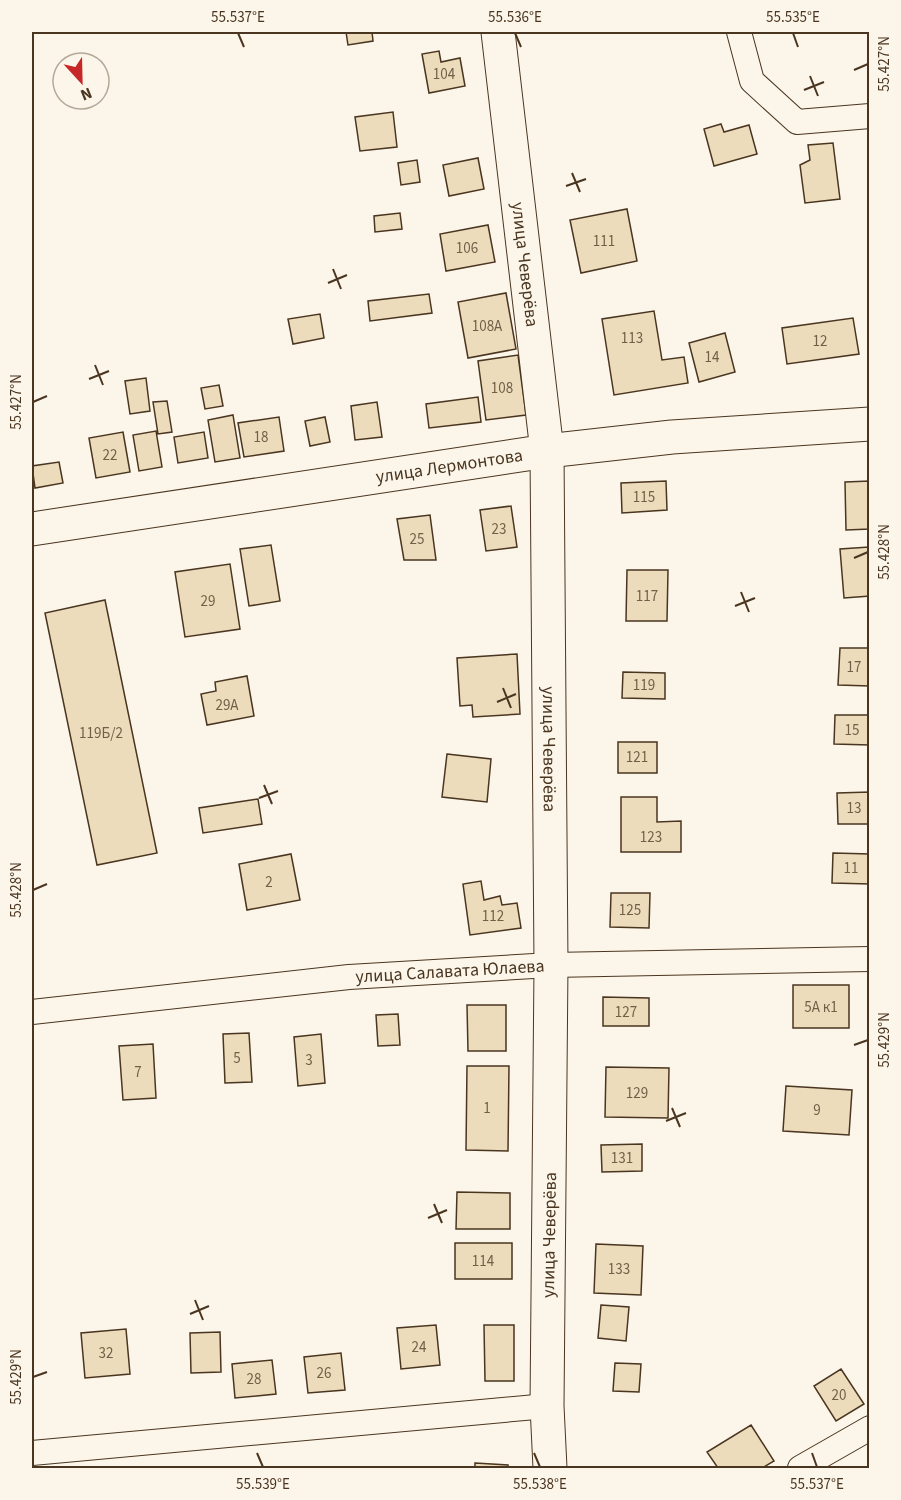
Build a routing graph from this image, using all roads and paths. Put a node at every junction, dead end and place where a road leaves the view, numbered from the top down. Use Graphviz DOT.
graph roads {
  1 [pos="498,32"];
  2 [pos="739,32"];
  3 [pos="870,116"];
  4 [pos="870,424"];
  5 [pos="547,451"];
  6 [pos="32,528"];
  7 [pos="870,958"];
  8 [pos="551,965"];
  9 [pos="32,1012"];
  10 [pos="547,1406"];
  11 [pos="870,1428"];
  12 [pos="32,1454"];
  13 [pos="550,1468"];
  14 [pos="800,1468"];
  1 -- 5 [label="street, улица Чеверёва"];
  2 -- 3 [label="street"];
  4 -- 5 [label="street, улица Лермонтова"];
  5 -- 6 [label="street, улица Лермонтова"];
  5 -- 8 [label="street, улица Чеверёва"];
  7 -- 8 [label="street, улица Салавата Юлаева"];
  8 -- 9 [label="street, улица Салавата Юлаева"];
  8 -- 10 [label="street, улица Чеверёва"];
  10 -- 12 [label="street"];
  10 -- 13 [label="street, улица Чеверёва"];
  11 -- 14 [label="street"];
}
